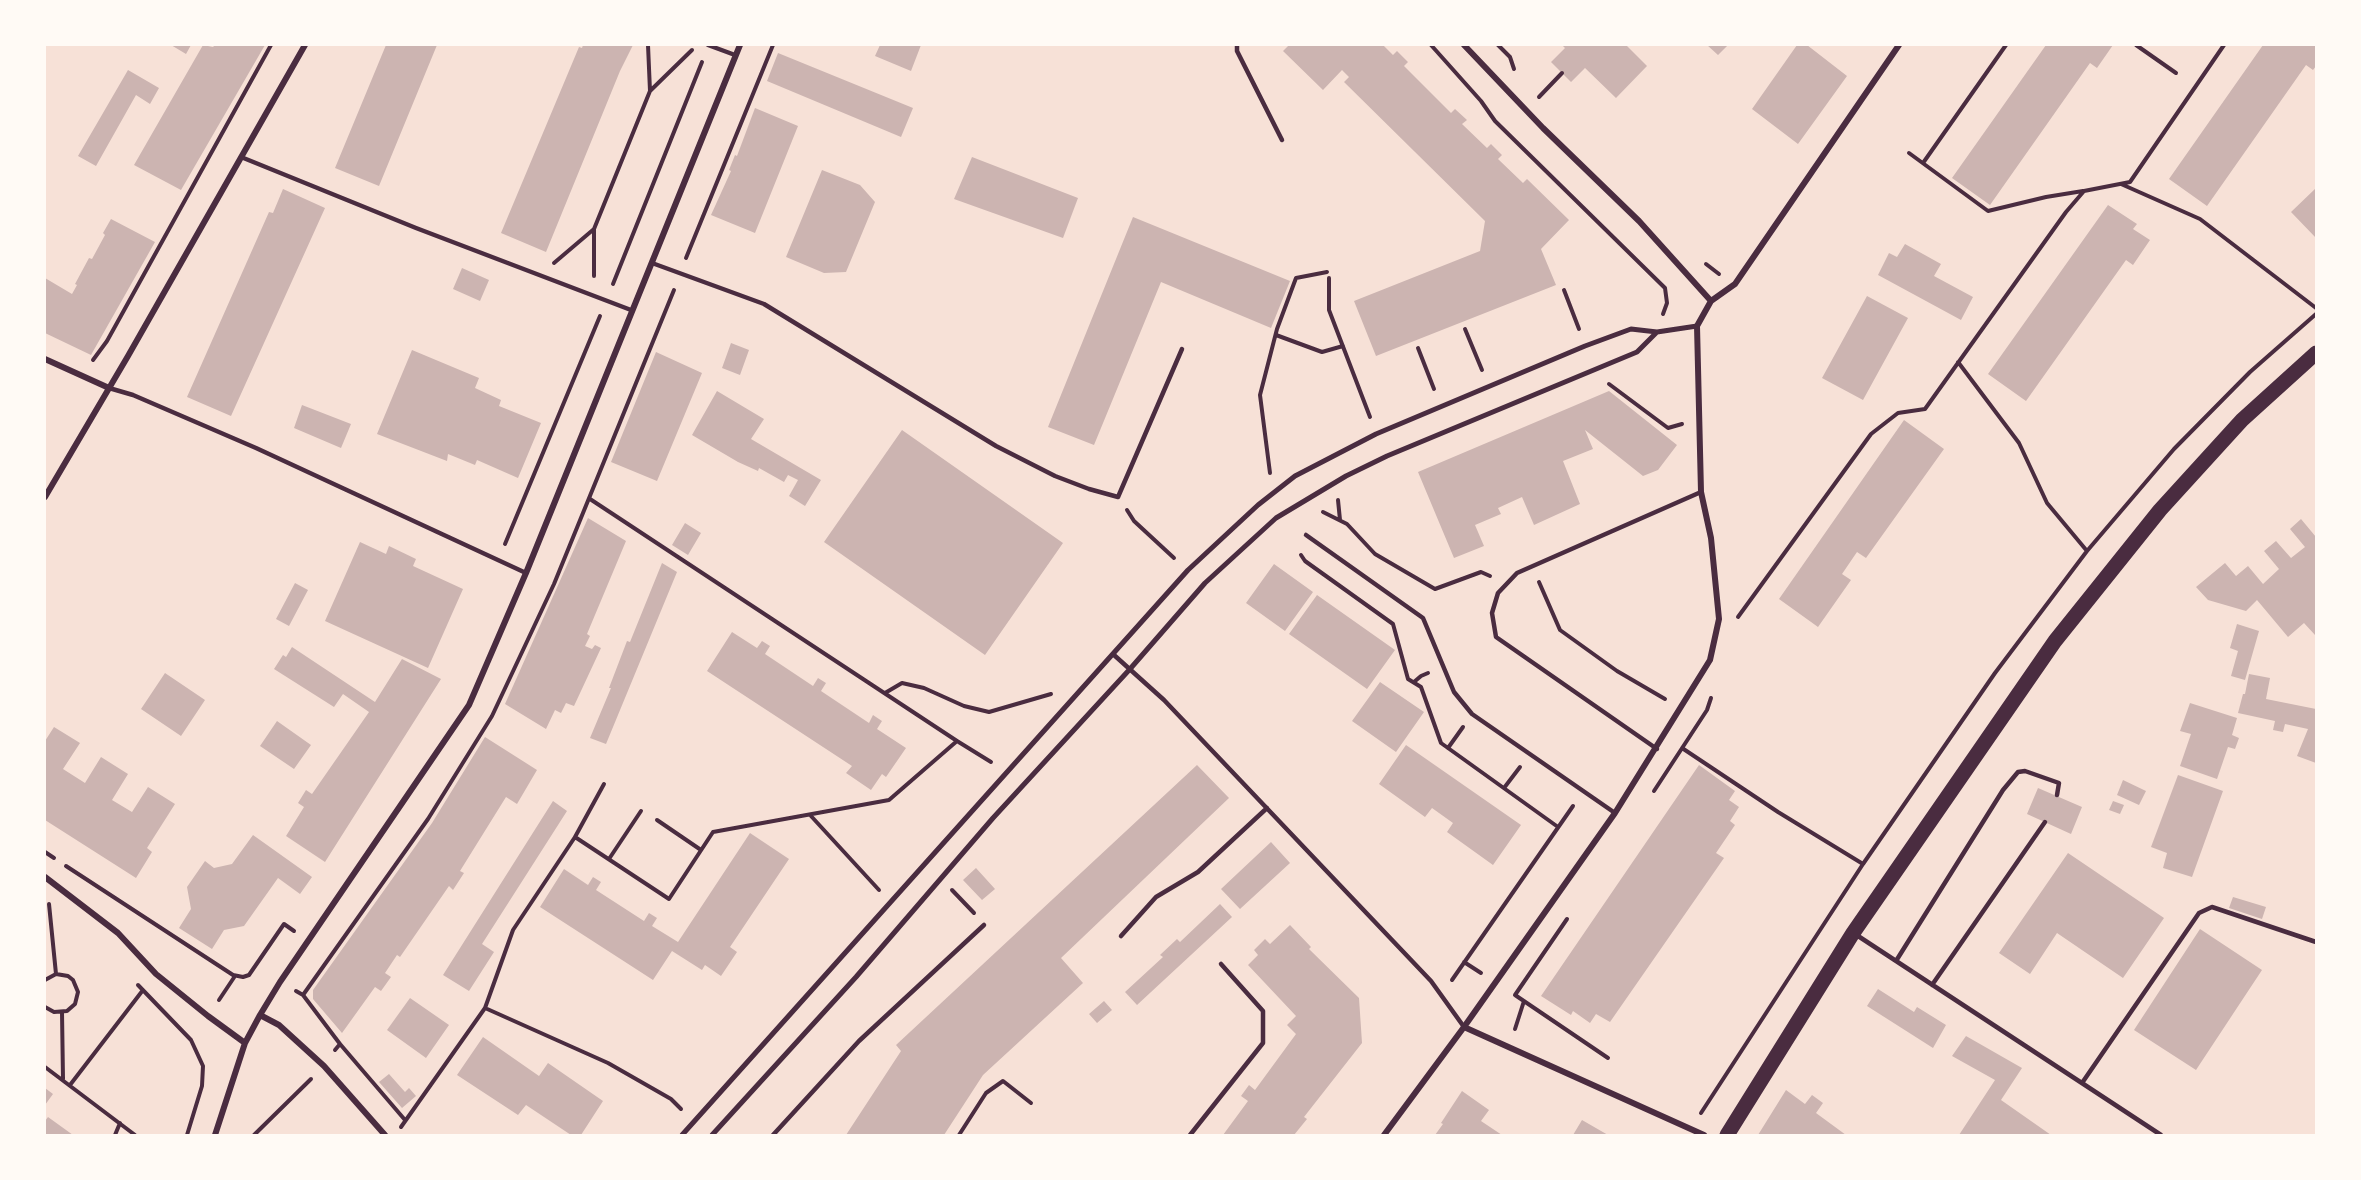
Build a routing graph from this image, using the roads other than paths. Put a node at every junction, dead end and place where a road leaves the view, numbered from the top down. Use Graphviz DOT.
graph roads {
  1 [pos="305,45"];
  2 [pos="708,45"];
  3 [pos="740,45"];
  4 [pos="1237,45"];
  5 [pos="1464,45"];
  6 [pos="1899,45"];
  7 [pos="735,55"];
  8 [pos="1282,141"];
  9 [pos="241,157"];
  10 [pos="652,263"];
  11 [pos="1711,301"];
  12 [pos="631,310"];
  13 [pos="1697,326"];
  14 [pos="1657,332"];
  15 [pos="1182,349"];
  16 [pos="2316,353"];
  17 [pos="45,359"];
  18 [pos="110,388"];
  19 [pos="1701,492"];
  20 [pos="45,497"];
  21 [pos="1306,535"];
  22 [pos="526,573"];
  23 [pos="1114,655"];
  24 [pos="1130,669"];
  25 [pos="1657,748"];
  26 [pos="2057,795"];
  27 [pos="1267,808"];
  28 [pos="1615,813"];
  29 [pos="2045,822"];
  30 [pos="45,877"];
  31 [pos="984,925"];
  32 [pos="1852,933"];
  33 [pos="1121,936"];
  34 [pos="2316,942"];
  35 [pos="1896,961"];
  36 [pos="1221,964"];
  37 [pos="1932,985"];
  38 [pos="260,1015"];
  39 [pos="1464,1027"];
  40 [pos="245,1043"];
  41 [pos="2082,1083"];
  42 [pos="215,1135"];
  43 [pos="385,1135"];
  44 [pos="682,1135"];
  45 [pos="712,1135"];
  46 [pos="773,1135"];
  47 [pos="1190,1135"];
  48 [pos="1384,1135"];
  49 [pos="1704,1135"];
  50 [pos="1726,1135"];
  51 [pos="2161,1135"];
  1 -- 9 [label="street"];
  2 -- 7 [label="lane"];
  3 -- 7 [label="street"];
  4 -- 8 [label="lane"];
  5 -- 11 [label="street"];
  6 -- 11 [label="street"];
  7 -- 10 [label="street"];
  9 -- 12 [label="lane"];
  9 -- 18 [label="street"];
  10 -- 12 [label="street"];
  10 -- 15 [label="lane"];
  11 -- 13 [label="street"];
  12 -- 22 [label="street"];
  13 -- 14 [label="street"];
  13 -- 19 [label="street"];
  14 -- 23 [label="street"];
  14 -- 24 [label="street"];
  16 -- 32 [label="main road"];
  17 -- 18 [label="street"];
  18 -- 20 [label="street"];
  18 -- 22 [label="lane"];
  19 -- 25 [label="street"];
  19 -- 25 [label="lane"];
  21 -- 28 [label="lane"];
  22 -- 38 [label="street"];
  23 -- 24 [label="lane"];
  23 -- 44 [label="street"];
  24 -- 27 [label="lane"];
  24 -- 45 [label="street"];
  25 -- 28 [label="street"];
  26 -- 35 [label="lane"];
  27 -- 33 [label="lane"];
  27 -- 39 [label="lane"];
  28 -- 39 [label="street"];
  29 -- 37 [label="lane"];
  30 -- 40 [label="street"];
  31 -- 46 [label="lane"];
  32 -- 35 [label="lane"];
  32 -- 50 [label="main road"];
  34 -- 41 [label="lane"];
  35 -- 37 [label="lane"];
  36 -- 47 [label="lane"];
  37 -- 41 [label="lane"];
  38 -- 40 [label="street"];
  38 -- 43 [label="street"];
  39 -- 48 [label="street"];
  39 -- 49 [label="street"];
  40 -- 42 [label="street"];
  41 -- 51 [label="lane"];
}
